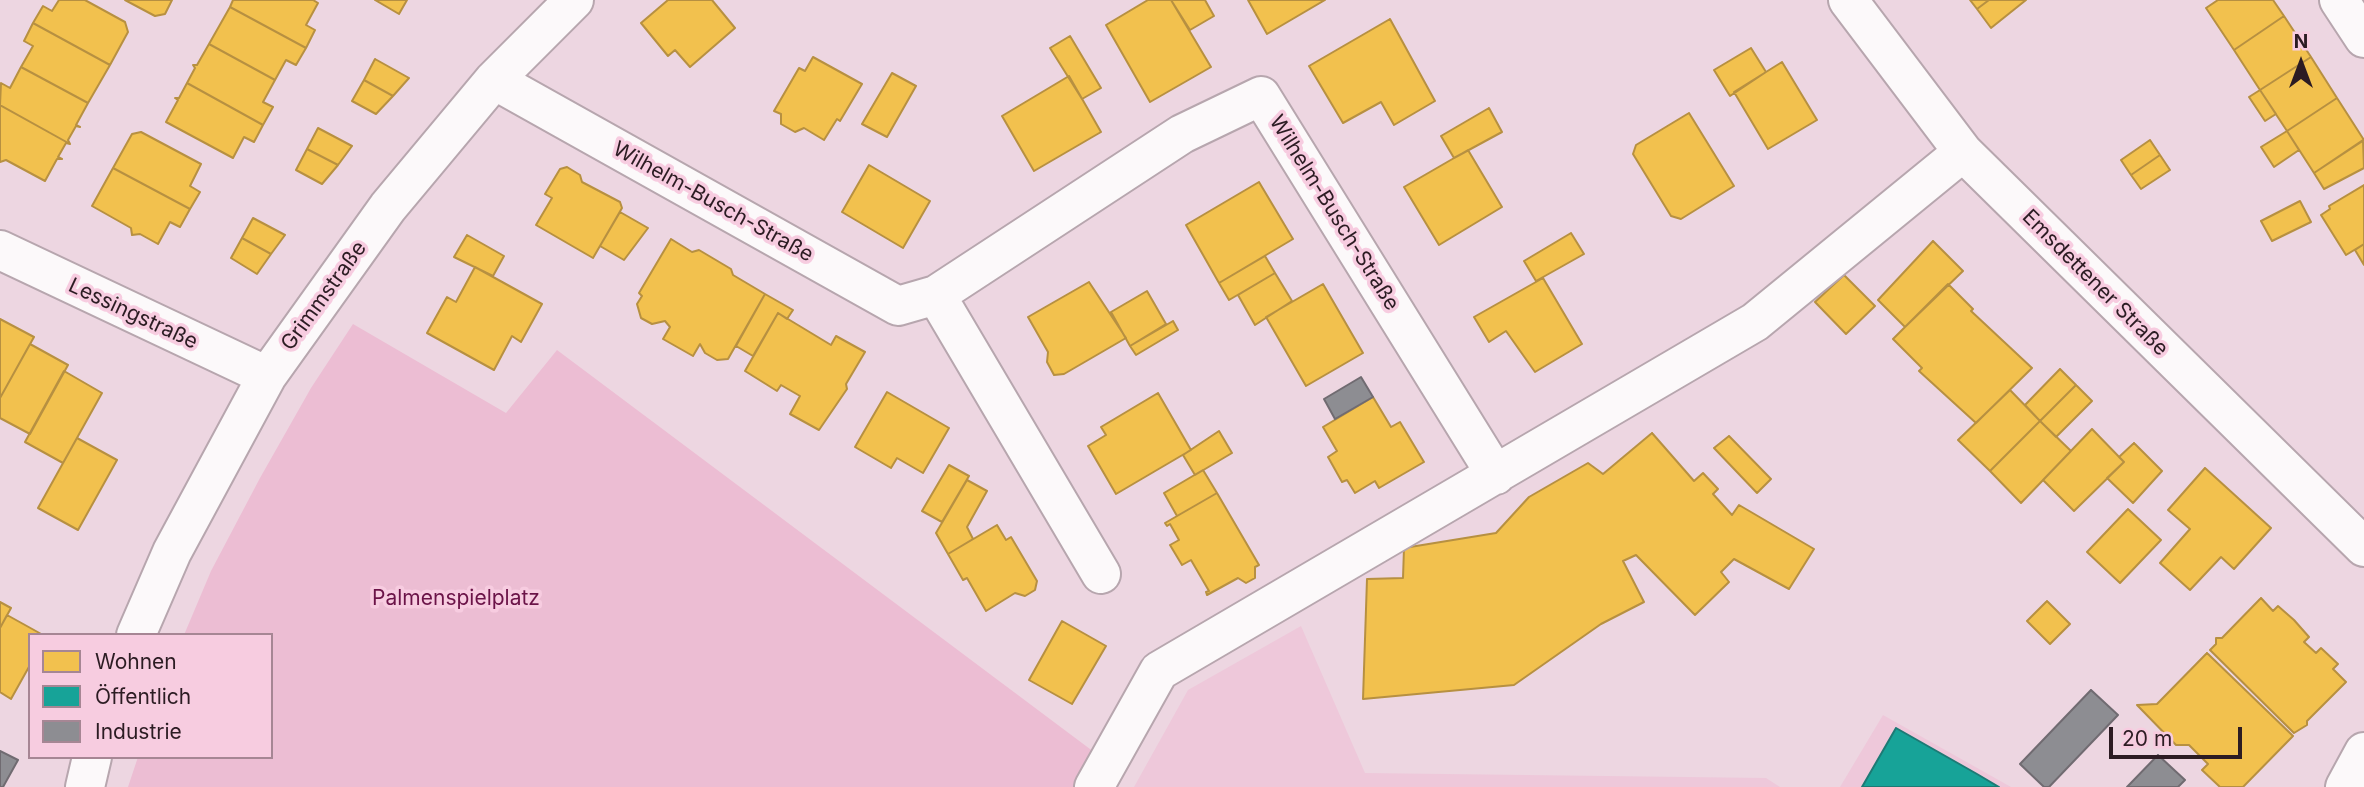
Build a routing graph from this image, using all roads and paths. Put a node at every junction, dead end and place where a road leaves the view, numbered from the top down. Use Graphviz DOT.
graph roads {
  1 [pos="574,0"];
  2 [pos="1848,0"];
  3 [pos="2339,0"];
  4 [pos="2364,38"];
  5 [pos="494,80"];
  6 [pos="1963,152"];
  7 [pos="0,250"];
  8 [pos="936,295"];
  9 [pos="267,376"];
  10 [pos="1496,475"];
  11 [pos="2364,547"];
  12 [pos="1101,574"];
  13 [pos="137,633"];
  14 [pos="2364,752"];
  15 [pos="92,759"];
  16 [pos="85,787"];
  17 [pos="1094,787"];
  18 [pos="2345,787"];
  1 -- 5 [label="street, Grimmstraße"];
  2 -- 6 [label="street, Emsdettener Straße"];
  3 -- 4 [label="street"];
  5 -- 8 [label="street, Wilhelm-Busch-Straße"];
  5 -- 9 [label="street, Grimmstraße"];
  6 -- 10 [label="street"];
  6 -- 11 [label="street, Emsdettener Straße"];
  7 -- 9 [label="street, Lessingstraße"];
  8 -- 10 [label="street, Wilhelm-Busch-Straße"];
  8 -- 12 [label="street"];
  9 -- 13 [label="street, Grimmstraße"];
  10 -- 17 [label="street"];
  14 -- 18 [label="street"];
  15 -- 16 [label="street"];
}
